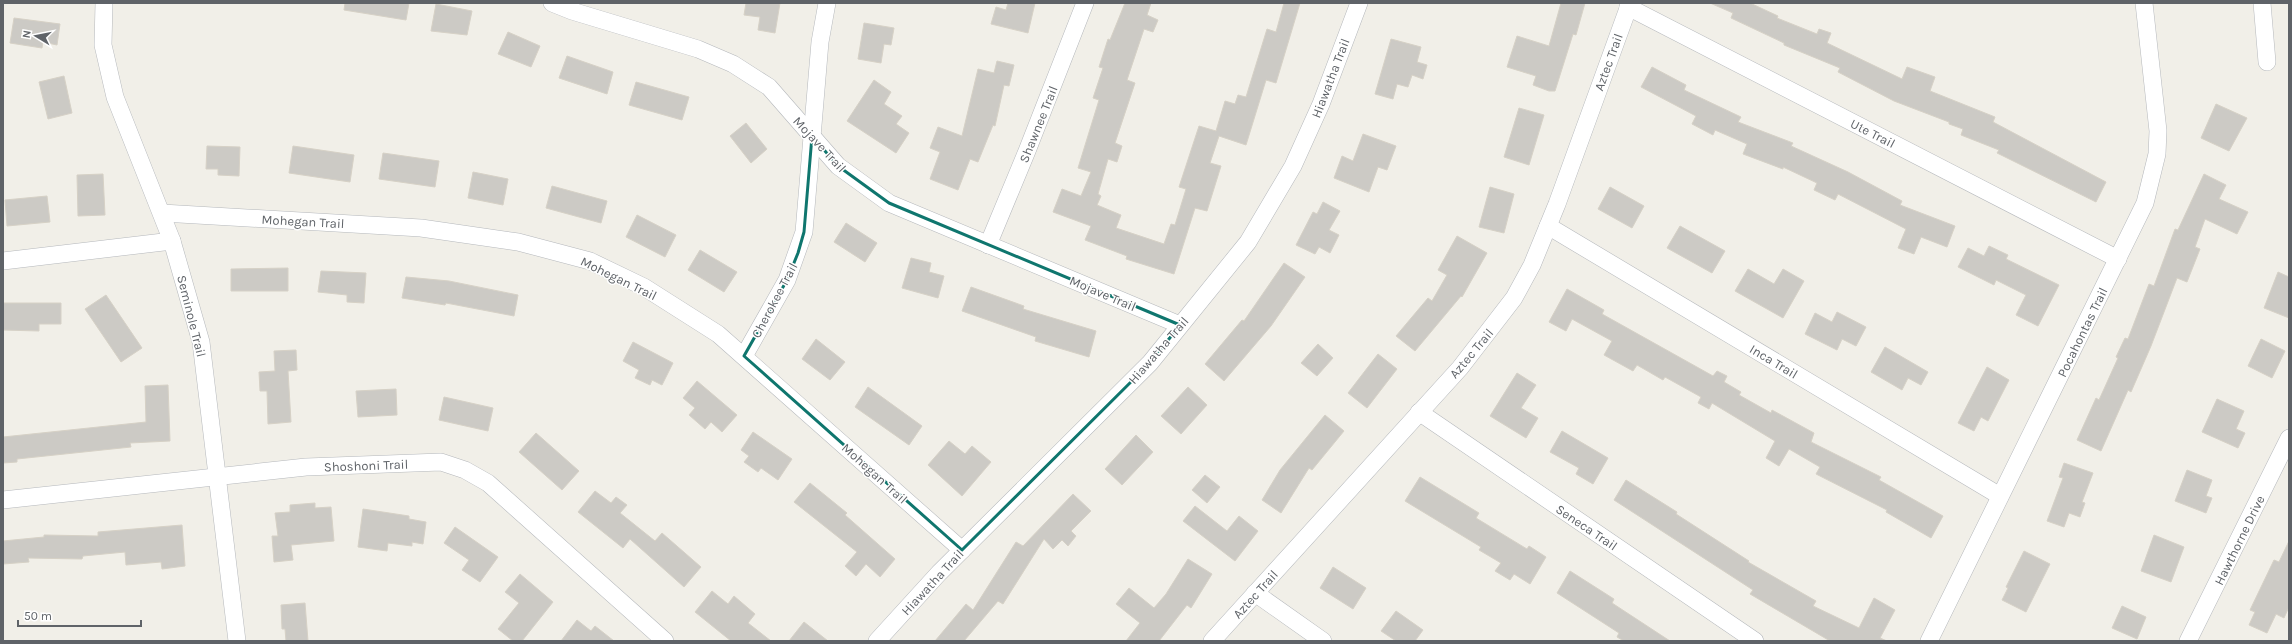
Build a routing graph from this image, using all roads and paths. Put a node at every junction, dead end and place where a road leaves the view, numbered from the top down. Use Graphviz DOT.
graph roads {
  1 [pos="104,3"];
  2 [pos="552,3"];
  3 [pos="827,3"];
  4 [pos="1085,3"];
  5 [pos="1359,3"];
  6 [pos="2144,3"];
  7 [pos="2262,3"];
  8 [pos="1629,5"];
  9 [pos="574,7"];
  10 [pos="2267,62"];
  11 [pos="812,136"];
  12 [pos="162,213"];
  13 [pos="1548,226"];
  14 [pos="172,241"];
  15 [pos="988,245"];
  16 [pos="2118,259"];
  17 [pos="3,261"];
  18 [pos="1180,326"];
  19 [pos="744,356"];
  20 [pos="1419,412"];
  21 [pos="2289,438"];
  22 [pos="218,477"];
  23 [pos="2000,496"];
  24 [pos="3,500"];
  25 [pos="962,550"];
  26 [pos="1255,593"];
  27 [pos="237,641"];
  28 [pos="666,641"];
  29 [pos="877,641"];
  30 [pos="1212,641"];
  31 [pos="1323,641"];
  32 [pos="1755,641"];
  33 [pos="1929,641"];
  34 [pos="2188,641"];
  1 -- 12 [label="street, Seminole Trail"];
  2 -- 9 [label="street, Mojave Trail"];
  3 -- 11 [label="street, Cherokee Trail"];
  4 -- 15 [label="street, Shawnee Trail"];
  5 -- 18 [label="street, Hiawatha Trail"];
  6 -- 16 [label="street, Pocahontas Trail"];
  7 -- 10 [label="street"];
  8 -- 13 [label="street, Aztec Trail"];
  8 -- 16 [label="street, Ute Trail"];
  9 -- 11 [label="street, Mojave Trail"];
  11 -- 15 [label="street, Mojave Trail"];
  11 -- 19 [label="street, Cherokee Trail"];
  12 -- 14 [label="street, Seminole Trail"];
  12 -- 19 [label="street, Mohegan Trail"];
  13 -- 20 [label="street, Aztec Trail"];
  13 -- 23 [label="street, Inca Trail"];
  14 -- 17 [label="street"];
  14 -- 22 [label="street, Seminole Trail"];
  15 -- 18 [label="street, Mojave Trail"];
  16 -- 23 [label="street, Pocahontas Trail"];
  18 -- 25 [label="street, Hiawatha Trail"];
  19 -- 25 [label="street, Mohegan Trail"];
  20 -- 26 [label="street, Aztec Trail"];
  20 -- 32 [label="street, Seneca Trail"];
  21 -- 34 [label="street, Hawthorne Drive"];
  22 -- 24 [label="street, Shoshoni Trail"];
  22 -- 27 [label="street, Seminole Trail"];
  22 -- 28 [label="street, Shoshoni Trail"];
  23 -- 33 [label="street, Pocahontas Trail"];
  25 -- 29 [label="street, Hiawatha Trail"];
  26 -- 30 [label="street, Aztec Trail"];
  26 -- 31 [label="street"];
}
